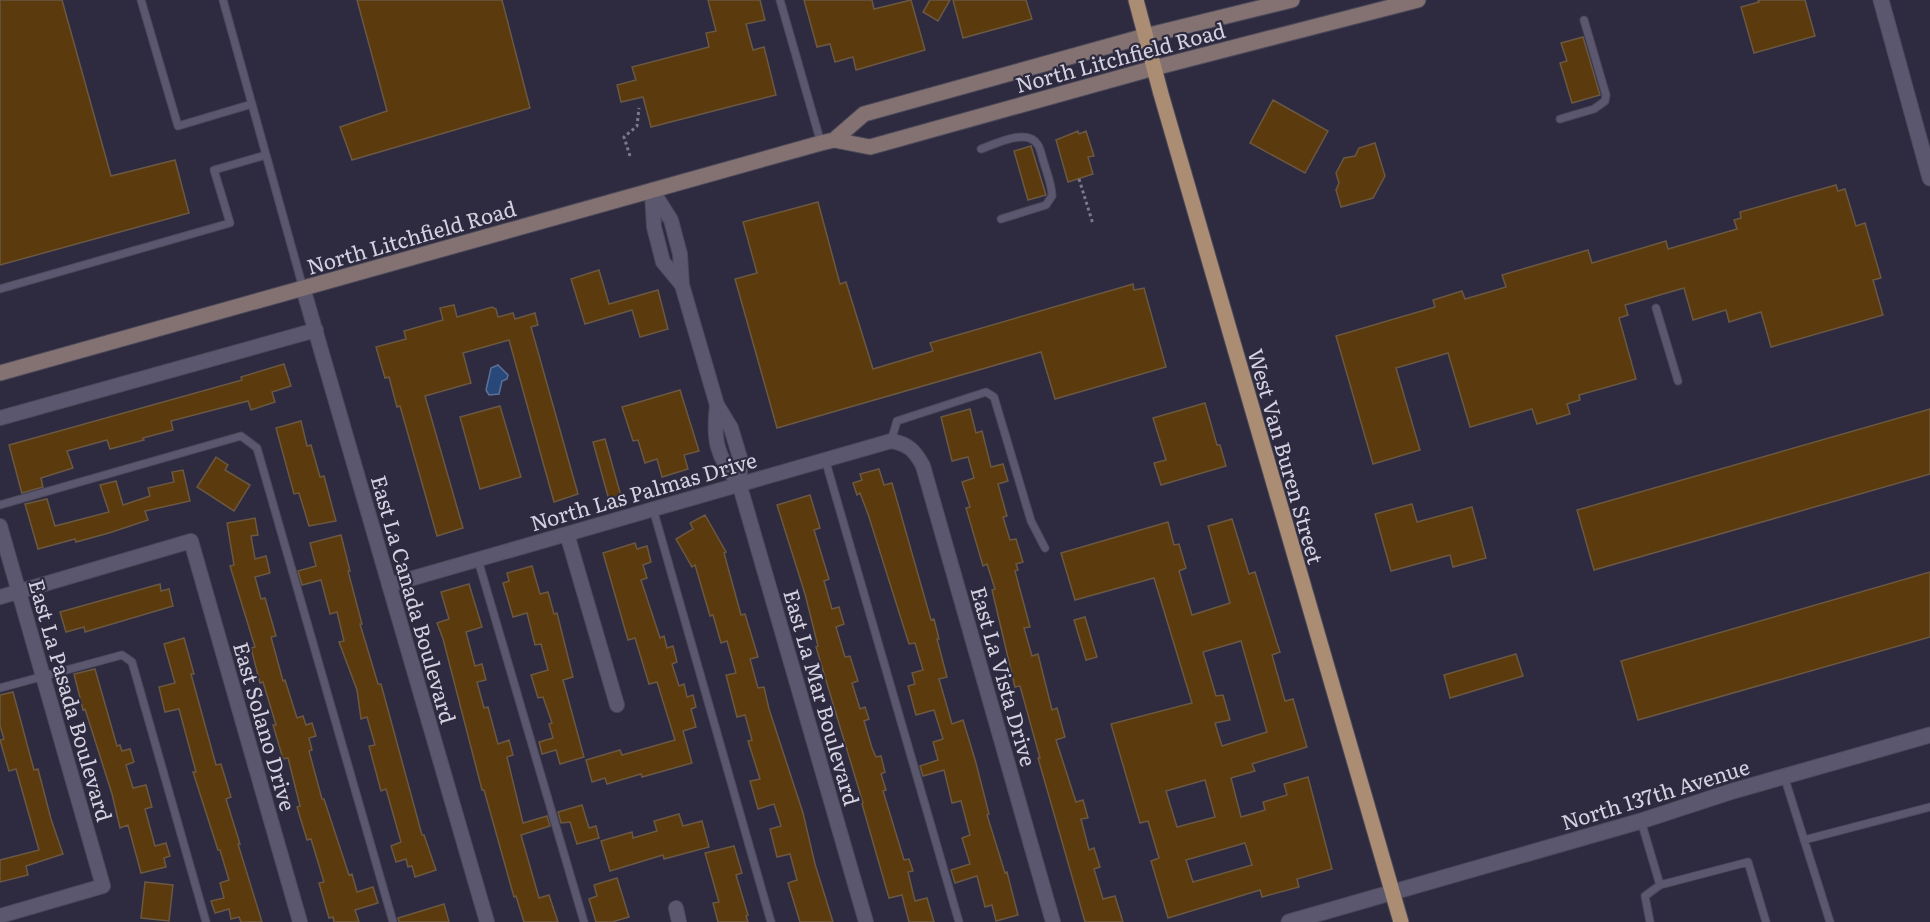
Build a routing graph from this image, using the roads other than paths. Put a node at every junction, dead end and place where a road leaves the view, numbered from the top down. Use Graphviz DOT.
graph roads {
  1 [pos="141,0"];
  2 [pos="223,0"];
  3 [pos="780,0"];
  4 [pos="1136,0"];
  5 [pos="1292,0"];
  6 [pos="1418,0"];
  7 [pos="1881,0"];
  8 [pos="1584,20"];
  9 [pos="1145,36"];
  10 [pos="1154,68"];
  11 [pos="252,104"];
  12 [pos="1560,119"];
  13 [pos="827,141"];
  14 [pos="981,148"];
  15 [pos="266,155"];
  16 [pos="1930,178"];
  17 [pos="652,190"];
  18 [pos="1000,219"];
  19 [pos="303,288"];
  20 [pos="0,289"];
  21 [pos="1656,308"];
  22 [pos="316,330"];
  23 [pos="0,373"];
  24 [pos="1678,381"];
  25 [pos="0,418"];
  26 [pos="891,441"];
  27 [pos="825,459"];
  28 [pos="739,483"];
  29 [pos="0,505"];
  30 [pos="653,509"];
  31 [pos="0,526"];
  32 [pos="567,534"];
  33 [pos="1045,548"];
  34 [pos="478,560"];
  35 [pos="389,585"];
  36 [pos="19,592"];
  37 [pos="0,597"];
  38 [pos="43,677"];
  39 [pos="0,688"];
  40 [pos="617,705"];
  41 [pos="1930,735"];
  42 [pos="1784,776"];
  43 [pos="1930,807"];
  44 [pos="1641,821"];
  45 [pos="1804,840"];
  46 [pos="1660,885"];
  47 [pos="1392,893"];
  48 [pos="0,916"];
  49 [pos="206,922"];
  50 [pos="300,922"];
  51 [pos="393,922"];
  52 [pos="487,922"];
  53 [pos="584,922"];
  54 [pos="771,922"];
  55 [pos="866,922"];
  56 [pos="959,922"];
  57 [pos="1053,922"];
  58 [pos="1289,922"];
  59 [pos="1401,922"];
  60 [pos="1650,922"];
  61 [pos="1766,922"];
  62 [pos="1830,922"];
  1 -- 11 [label="lane"];
  2 -- 11 [label="lane"];
  3 -- 13 [label="lane"];
  4 -- 9 [label="main road, West Van Buren Street"];
  5 -- 9 [label="main road, North Litchfield Road"];
  6 -- 10 [label="main road, North Litchfield Road"];
  7 -- 16 [label="street"];
  8 -- 12 [label="lane"];
  9 -- 10 [label="main road, West Van Buren Street"];
  9 -- 13 [label="main road, North Litchfield Road"];
  10 -- 13 [label="main road, North Litchfield Road"];
  10 -- 47 [label="main road, West Van Buren Street"];
  11 -- 15 [label="lane"];
  13 -- 17 [label="main road, North Litchfield Road"];
  14 -- 18 [label="lane"];
  15 -- 19 [label="lane"];
  15 -- 20 [label="lane"];
  17 -- 19 [label="main road, North Litchfield Road"];
  17 -- 28 [label="street, East La Mar Boulevard"];
  19 -- 22 [label="street, East La Canada Boulevard"];
  19 -- 23 [label="main road, North Litchfield Road"];
  21 -- 24 [label="lane"];
  22 -- 25 [label="street"];
  22 -- 35 [label="street, East La Canada Boulevard"];
  26 -- 27 [label="street, North Las Palmas Drive"];
  26 -- 33 [label="lane"];
  26 -- 57 [label="street, East La Vista Drive"];
  27 -- 28 [label="street, North Las Palmas Drive"];
  27 -- 56 [label="lane"];
  28 -- 30 [label="street, North Las Palmas Drive"];
  28 -- 55 [label="street, East La Mar Boulevard"];
  29 -- 51 [label="lane"];
  30 -- 32 [label="street, North Las Palmas Drive"];
  30 -- 54 [label="lane"];
  31 -- 36 [label="street, East La Pasada Boulevard"];
  32 -- 34 [label="street, North Las Palmas Drive"];
  32 -- 40 [label="street"];
  34 -- 35 [label="street, North Las Palmas Drive"];
  34 -- 53 [label="lane"];
  35 -- 52 [label="street, East La Canada Boulevard"];
  36 -- 37 [label="street"];
  36 -- 38 [label="street, East La Pasada Boulevard"];
  36 -- 50 [label="street, East Solano Drive"];
  38 -- 39 [label="lane"];
  38 -- 48 [label="street, East La Pasada Boulevard"];
  38 -- 49 [label="lane"];
  41 -- 42 [label="street, North 137th Avenue"];
  42 -- 44 [label="street, North 137th Avenue"];
  42 -- 45 [label="lane"];
  43 -- 45 [label="lane"];
  44 -- 46 [label="lane"];
  44 -- 47 [label="street, North 137th Avenue"];
  45 -- 62 [label="lane"];
  46 -- 60 [label="lane"];
  46 -- 61 [label="lane"];
  47 -- 58 [label="street, North 137th Avenue"];
  47 -- 59 [label="main road, West Van Buren Street"];
}
